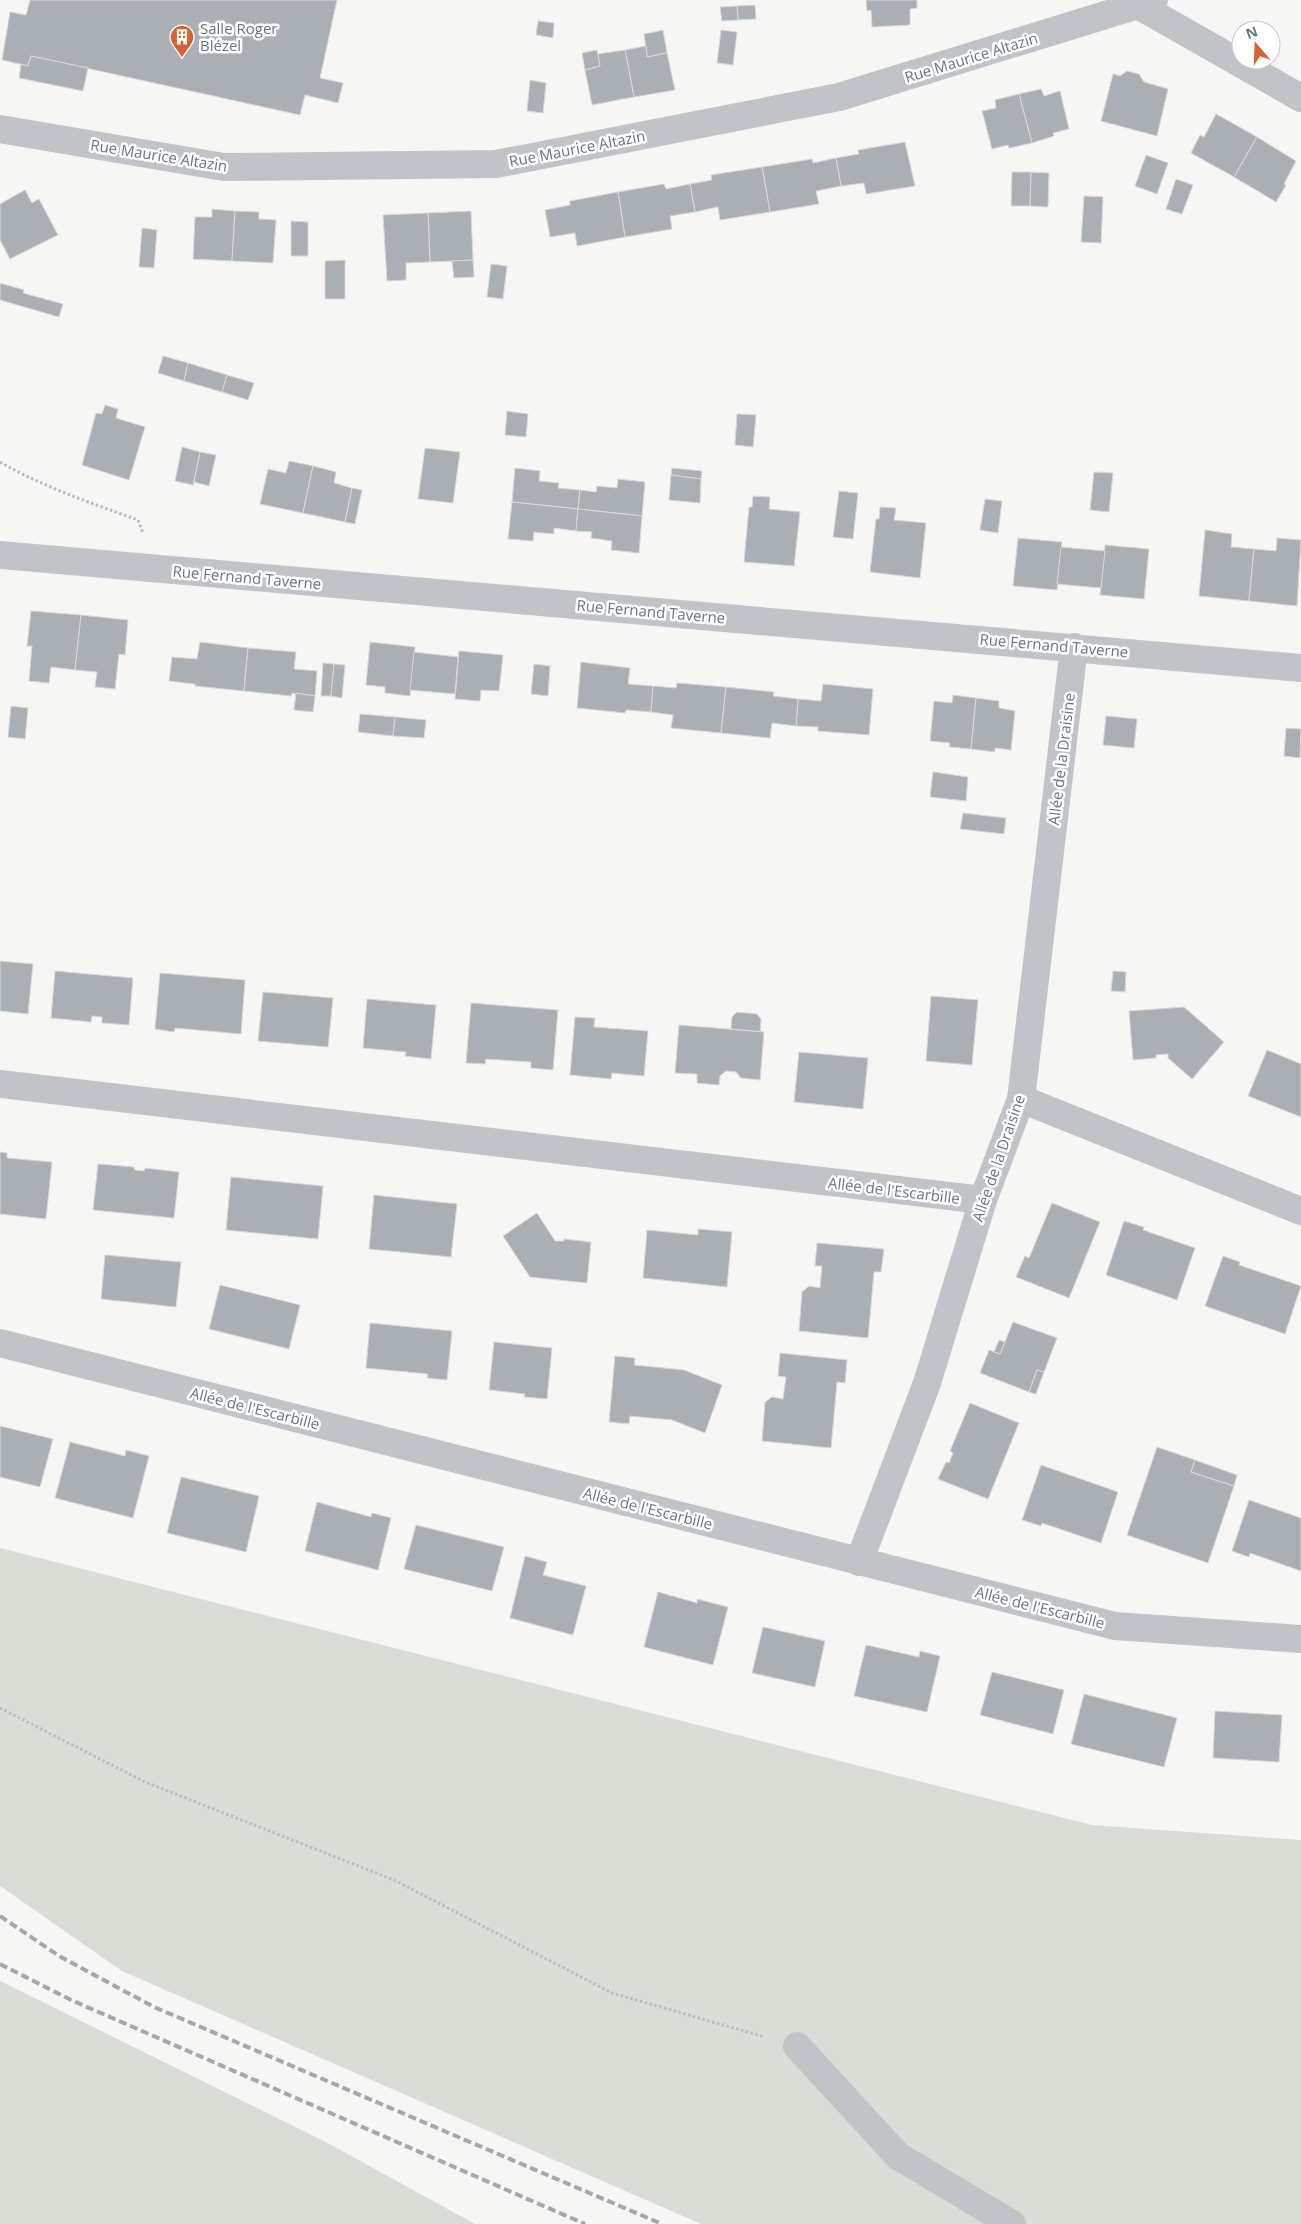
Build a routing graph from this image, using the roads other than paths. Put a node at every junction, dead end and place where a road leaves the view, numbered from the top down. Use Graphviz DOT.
graph roads {
  1 [pos="1141,2"];
  2 [pos="1301,98"];
  3 [pos="0,129"];
  4 [pos="0,554"];
  5 [pos="1074,647"];
  6 [pos="1301,668"];
  7 [pos="0,1084"];
  8 [pos="1021,1099"];
  9 [pos="983,1200"];
  10 [pos="1301,1211"];
  11 [pos="0,1343"];
  12 [pos="858,1562"];
  13 [pos="1301,1639"];
  14 [pos="797,2046"];
  15 [pos="1012,2224"];
  1 -- 2 [label="street"];
  1 -- 3 [label="street, Rue Maurice Altazin"];
  4 -- 5 [label="street, Rue Fernand Taverne"];
  5 -- 6 [label="street, Rue Fernand Taverne"];
  5 -- 8 [label="street, Allée de la Draisine"];
  7 -- 9 [label="street, Allée de l'Escarbille"];
  8 -- 9 [label="street, Allée de la Draisine"];
  8 -- 10 [label="street"];
  9 -- 12 [label="street, Allée de la Draisine"];
  11 -- 12 [label="street, Allée de l'Escarbille"];
  12 -- 13 [label="street, Allée de l'Escarbille"];
  14 -- 15 [label="street"];
}
